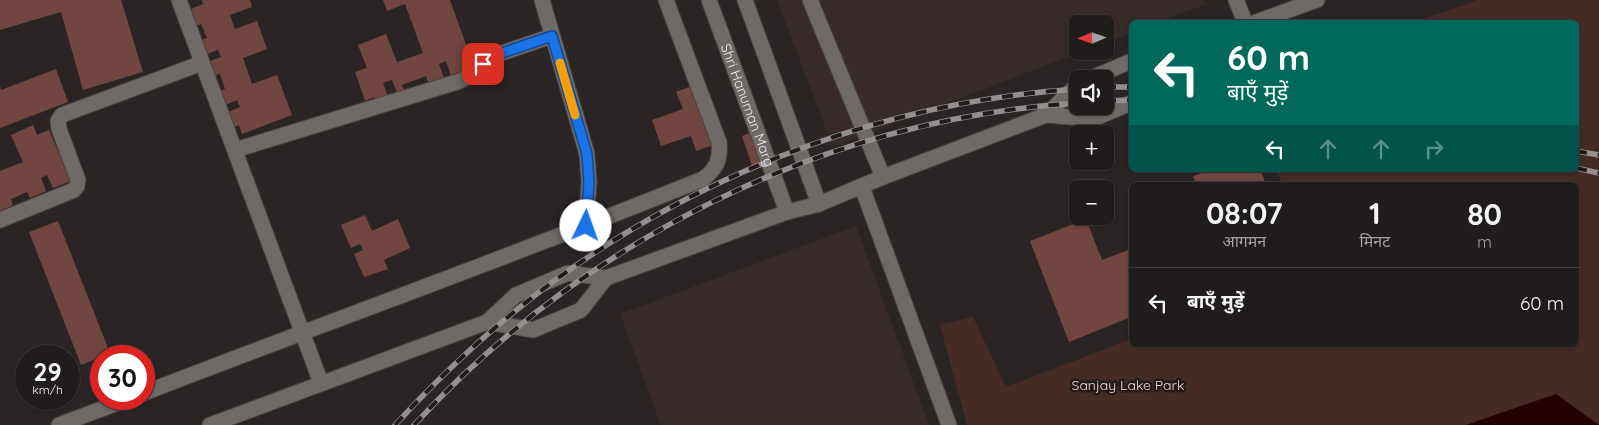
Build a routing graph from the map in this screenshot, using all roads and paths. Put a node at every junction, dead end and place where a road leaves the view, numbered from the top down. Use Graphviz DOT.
graph roads {
  1 [pos="179,0"];
  2 [pos="542,0"];
  3 [pos="666,0"];
  4 [pos="709,0"];
  5 [pos="744,0"];
  6 [pos="810,0"];
  7 [pos="1236,0"];
  8 [pos="1316,0"];
  9 [pos="1244,20"];
  10 [pos="1261,20"];
  11 [pos="552,36"];
  12 [pos="1129,62"];
  13 [pos="202,63"];
  14 [pos="1110,70"];
  15 [pos="1069,93"];
  16 [pos="1129,104"];
  17 [pos="1046,115"];
  18 [pos="235,150"];
  19 [pos="883,177"];
  20 [pos="862,187"];
  21 [pos="819,204"];
  22 [pos="787,212"];
  23 [pos="0,220"];
  24 [pos="586,226"];
  25 [pos="606,278"];
  26 [pos="487,322"];
  27 [pos="302,332"];
  28 [pos="321,383"];
  29 [pos="155,389"];
  30 [pos="99,410"];
  31 [pos="59,425"];
  32 [pos="210,425"];
  33 [pos="949,425"];
  1 -- 13 [label="street"];
  2 -- 11 [label="street"];
  3 -- 24 [label="street"];
  4 -- 22 [label="street, Shri Hanuman Marg"];
  5 -- 21 [label="street"];
  6 -- 19 [label="street"];
  7 -- 9 [label="street"];
  8 -- 10 [label="street"];
  11 -- 18 [label="street"];
  11 -- 24 [label="street"];
  12 -- 14 [label="street"];
  13 -- 18 [label="street"];
  13 -- 23 [label="street"];
  15 -- 17 [label="street"];
  16 -- 17 [label="street"];
  17 -- 19 [label="street"];
  18 -- 27 [label="street"];
  19 -- 20 [label="street"];
  20 -- 21 [label="street"];
  20 -- 33 [label="street"];
  21 -- 22 [label="street"];
  22 -- 25 [label="street"];
  24 -- 27 [label="street"];
  25 -- 26 [label="street"];
  25 -- 26 [label="street"];
  26 -- 28 [label="street"];
  27 -- 28 [label="street"];
  27 -- 29 [label="street"];
  28 -- 32 [label="street"];
  30 -- 31 [label="street"];
}
